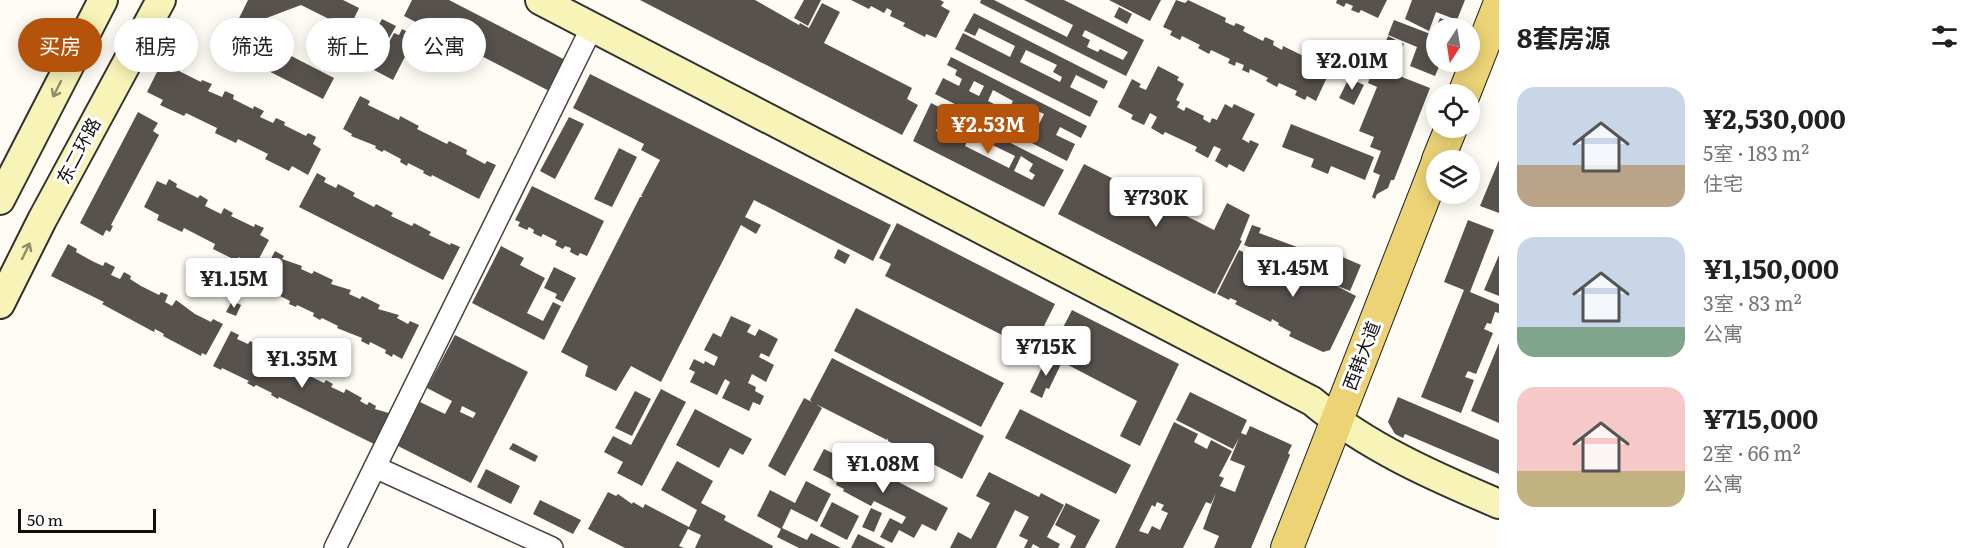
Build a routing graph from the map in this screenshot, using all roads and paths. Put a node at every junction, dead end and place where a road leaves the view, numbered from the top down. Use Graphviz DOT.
graph roads {
  1 [pos="103,0"];
  2 [pos="161,0"];
  3 [pos="540,0"];
  4 [pos="1499,6"];
  5 [pos="592,27"];
  6 [pos="1499,46"];
  7 [pos="1468,84"];
  8 [pos="1480,94"];
  9 [pos="1426,195"];
  10 [pos="0,200"];
  11 [pos="1438,204"];
  12 [pos="0,304"];
  13 [pos="1343,425"];
  14 [pos="375,467"];
  15 [pos="1499,504"];
  16 [pos="335,548"];
  17 [pos="552,548"];
  18 [pos="1287,548"];
  19 [pos="1303,548"];
  1 -- 10 [label="street, one-way"];
  12 -- 2 [label="street, 东二环路, one-way"];
  3 -- 5 [label="street"];
  4 -- 7 [label="main road"];
  5 -- 13 [label="street"];
  5 -- 14 [label="street"];
  6 -- 8 [label="main road"];
  9 -- 13 [label="main road, 西韩大道"];
  11 -- 13 [label="main road, 西韩大道"];
  13 -- 15 [label="street"];
  13 -- 18 [label="main road, 西韩大道"];
  13 -- 19 [label="main road, 西韩大道"];
  14 -- 16 [label="street"];
  14 -- 17 [label="street"];
}
